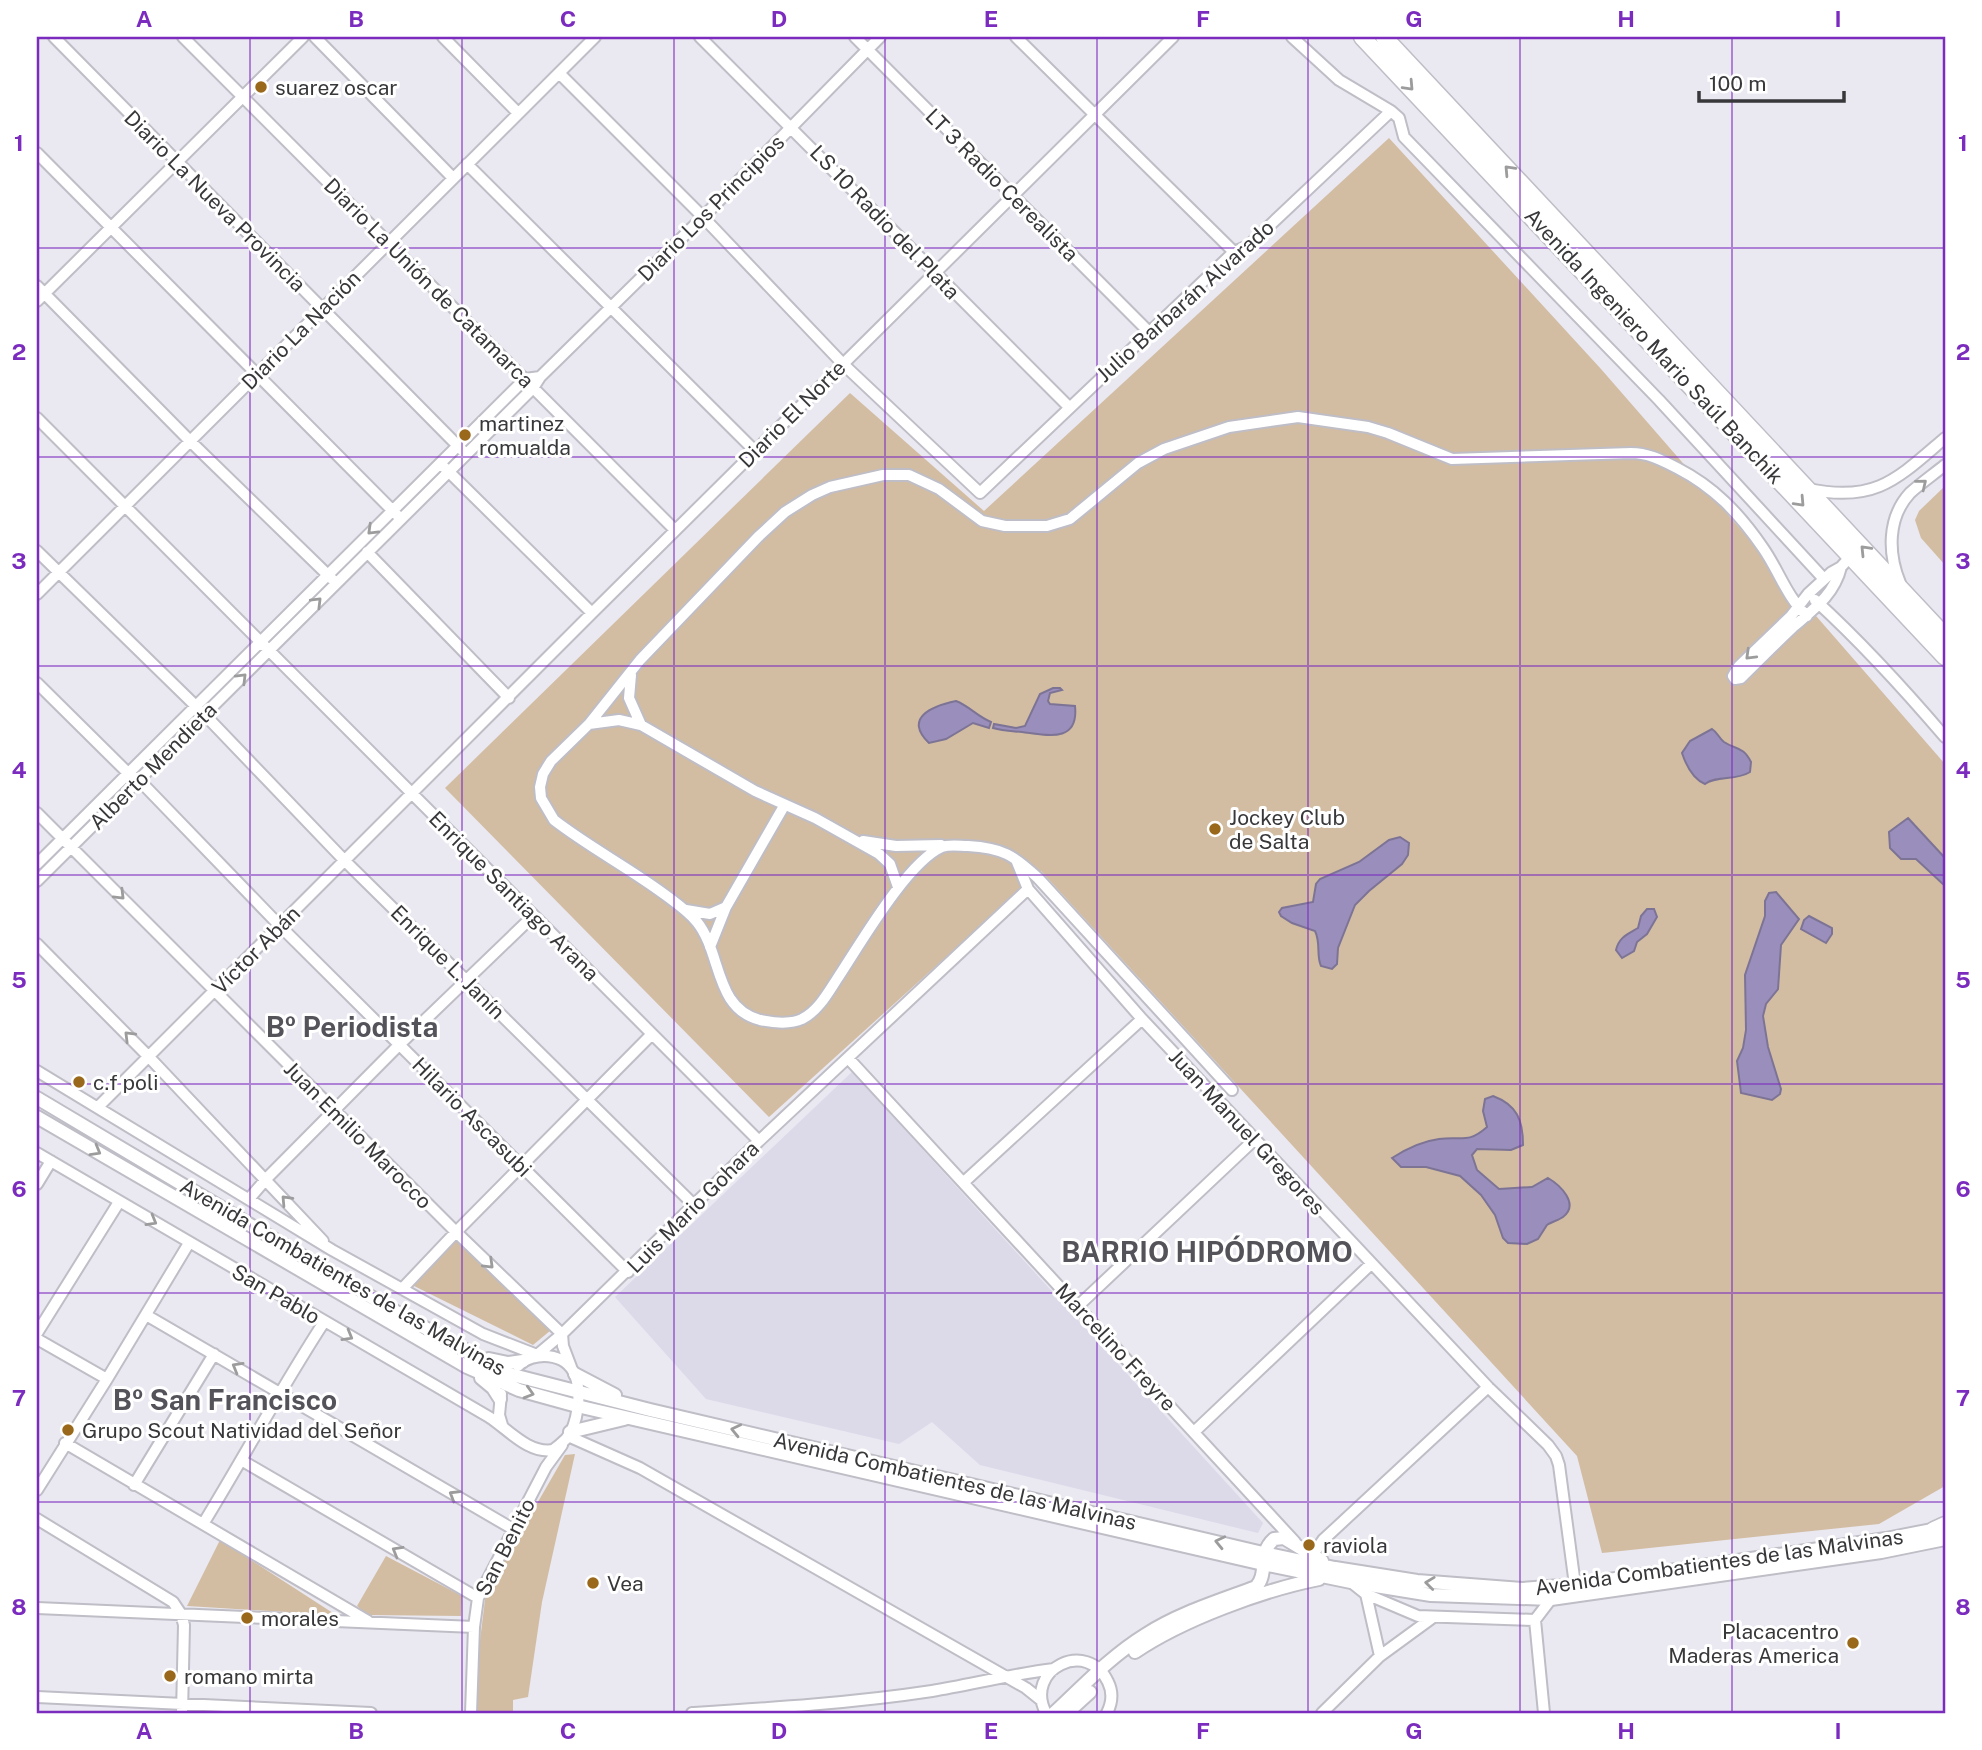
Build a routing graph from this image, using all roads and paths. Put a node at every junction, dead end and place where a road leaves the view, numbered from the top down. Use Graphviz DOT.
graph roads {
  1 [pos="54,37"];
  2 [pos="183,37"];
  3 [pos="303,37"];
  4 [pos="316,37"];
  5 [pos="443,37"];
  6 [pos="595,37"];
  7 [pos="700,37"];
  8 [pos="855,37"];
  9 [pos="880,37"];
  10 [pos="1016,37"];
  11 [pos="1173,37"];
  12 [pos="1292,37"];
  13 [pos="1362,37"];
  14 [pos="1384,37"];
  15 [pos="868,49"];
  16 [pos="559,73"];
  17 [pos="243,98"];
  18 [pos="1391,111"];
  19 [pos="518,113"];
  20 [pos="1095,114"];
  21 [pos="792,127"];
  22 [pos="37,153"];
  23 [pos="176,162"];
  24 [pos="467,164"];
  25 [pos="453,178"];
  26 [pos="1014,197"];
  27 [pos="703,217"];
  28 [pos="112,226"];
  29 [pos="389,244"];
  30 [pos="1234,252"];
  31 [pos="935,274"];
  32 [pos="39,294"];
  33 [pos="611,308"];
  34 [pos="323,309"];
  35 [pos="1149,332"];
  36 [pos="844,364"];
  37 [pos="256,374"];
  38 [pos="529,384"];
  39 [pos="1069,407"];
  40 [pos="37,418"];
  41 [pos="1945,438"];
  42 [pos="190,441"];
  43 [pos="457,445"];
  44 [pos="755,451"];
  45 [pos="467,454"];
  46 [pos="1945,465"];
  47 [pos="444,468"];
  48 [pos="1806,488"];
  49 [pos="124,507"];
  50 [pos="397,515"];
  51 [pos="675,530"];
  52 [pos="37,551"];
  53 [pos="367,552"];
  54 [pos="1846,561"];
  55 [pos="58,573"];
  56 [pos="327,574"];
  57 [pos="1824,579"];
  58 [pos="336,583"];
  59 [pos="1903,589"];
  60 [pos="37,594"];
  61 [pos="1808,594"];
  62 [pos="1820,605"];
  63 [pos="1797,606"];
  64 [pos="592,613"];
  65 [pos="1807,616"];
  66 [pos="1945,636"];
  67 [pos="258,642"];
  68 [pos="269,650"];
  69 [pos="1945,657"];
  70 [pos="631,674"];
  71 [pos="37,683"];
  72 [pos="509,698"];
  73 [pos="195,707"];
  74 [pos="205,715"];
  75 [pos="589,724"];
  76 [pos="641,725"];
  77 [pos="1945,737"];
  78 [pos="128,773"];
  79 [pos="140,781"];
  80 [pos="412,792"];
  81 [pos="784,806"];
  82 [pos="37,813"];
  83 [pos="62,838"];
  84 [pos="854,839"];
  85 [pos="944,845"];
  86 [pos="72,847"];
  87 [pos="1016,857"];
  88 [pos="345,861"];
  89 [pos="37,864"];
  90 [pos="37,881"];
  91 [pos="898,887"];
  92 [pos="1028,889"];
  93 [pos="726,907"];
  94 [pos="685,910"];
  95 [pos="533,916"];
  96 [pos="280,926"];
  97 [pos="37,944"];
  98 [pos="710,947"];
  99 [pos="467,979"];
  100 [pos="214,991"];
  101 [pos="1142,1019"];
  102 [pos="651,1035"];
  103 [pos="400,1044"];
  104 [pos="148,1056"];
  105 [pos="848,1058"];
  106 [pos="37,1071"];
  107 [pos="1232,1090"];
  108 [pos="37,1098"];
  109 [pos="586,1101"];
  110 [pos="98,1107"];
  111 [pos="334,1110"];
  112 [pos="37,1117"];
  113 [pos="1254,1140"];
  114 [pos="759,1141"];
  115 [pos="37,1153"];
  116 [pos="51,1161"];
  117 [pos="520,1167"];
  118 [pos="266,1179"];
  119 [pos="964,1182"];
  120 [pos="37,1184"];
  121 [pos="250,1199"];
  122 [pos="120,1202"];
  123 [pos="695,1206"];
  124 [pos="456,1232"];
  125 [pos="189,1243"];
  126 [pos="332,1250"];
  127 [pos="1371,1264"];
  128 [pos="628,1272"];
  129 [pos="402,1289"];
  130 [pos="1078,1306"];
  131 [pos="146,1315"];
  132 [pos="324,1322"];
  133 [pos="562,1334"];
  134 [pos="37,1336"];
  135 [pos="468,1353"];
  136 [pos="214,1354"];
  137 [pos="537,1355"];
  138 [pos="523,1361"];
  139 [pos="467,1367"];
  140 [pos="573,1372"];
  141 [pos="107,1379"];
  142 [pos="506,1380"];
  143 [pos="1488,1387"];
  144 [pos="279,1391"];
  145 [pos="577,1391"];
  146 [pos="500,1399"];
  147 [pos="577,1406"];
  148 [pos="650,1410"];
  149 [pos="630,1418"];
  150 [pos="502,1426"];
  151 [pos="1194,1432"];
  152 [pos="568,1436"];
  153 [pos="65,1443"];
  154 [pos="540,1450"];
  155 [pos="241,1460"];
  156 [pos="546,1467"];
  157 [pos="134,1485"];
  158 [pos="37,1490"];
  159 [pos="1269,1514"];
  160 [pos="37,1519"];
  161 [pos="203,1524"];
  162 [pos="513,1529"];
  163 [pos="1943,1530"];
  164 [pos="1298,1546"];
  165 [pos="1264,1554"];
  166 [pos="1312,1556"];
  167 [pos="1330,1573"];
  168 [pos="1351,1582"];
  169 [pos="1296,1583"];
  170 [pos="1576,1585"];
  171 [pos="1366,1594"];
  172 [pos="478,1598"];
  173 [pos="1551,1599"];
  174 [pos="37,1608"];
  175 [pos="181,1614"];
  176 [pos="1432,1618"];
  177 [pos="1535,1620"];
  178 [pos="369,1622"];
  179 [pos="474,1627"];
  180 [pos="1380,1656"];
  181 [pos="1054,1669"];
  182 [pos="1103,1673"];
  183 [pos="1006,1676"];
  184 [pos="37,1698"];
  185 [pos="1041,1700"];
  186 [pos="182,1709"];
  187 [pos="371,1713"];
  188 [pos="471,1713"];
  189 [pos="692,1713"];
  190 [pos="1046,1713"];
  191 [pos="1054,1713"];
  192 [pos="1067,1713"];
  193 [pos="1107,1713"];
  194 [pos="1322,1713"];
  195 [pos="1544,1713"];
  1 -- 23 [label="street, Diario La Nueva Provincia"];
  2 -- 17 [label="street, Diario La Unión de Catamarca"];
  3 -- 17 [label="street"];
  4 -- 25 [label="street"];
  5 -- 19 [label="street"];
  6 -- 16 [label="street, Diario La Nación"];
  7 -- 21 [label="street, LS 10 Radio del Plata"];
  8 -- 15 [label="street, LT 3 Radio Cerealista"];
  9 -- 15 [label="street, Diario Los Principios"];
  10 -- 20 [label="street"];
  11 -- 20 [label="street, Diario El Norte"];
  12 -- 18 [label="street"];
  13 -- 54 [label="highway, Avenida Ingeniero Mario Saúl Banchik, one-way"];
  48 -- 14 [label="highway, Avenida Ingeniero Mario Saúl Banchik, one-way"];
  15 -- 21 [label="street, Diario Los Principios"];
  15 -- 26 [label="street, LT 3 Radio Cerealista"];
  16 -- 19 [label="street, Diario La Nación"];
  16 -- 27 [label="street"];
  17 -- 23 [label="street"];
  17 -- 29 [label="street, Diario La Unión de Catamarca"];
  18 -- 30 [label="street, Julio Barbarán Alvarado"];
  18 -- 57 [label="street"];
  19 -- 24 [label="street, Diario La Nación"];
  20 -- 26 [label="street, Diario El Norte"];
  20 -- 30 [label="street"];
  21 -- 27 [label="street, Diario Los Principios"];
  21 -- 31 [label="street, LS 10 Radio del Plata"];
  22 -- 28 [label="street"];
  23 -- 28 [label="street"];
  23 -- 34 [label="street, Diario La Nueva Provincia"];
  24 -- 25 [label="street, Diario La Nación"];
  24 -- 33 [label="street"];
  25 -- 29 [label="street, Diario La Nación"];
  26 -- 31 [label="street, Diario El Norte"];
  26 -- 35 [label="street, LT 3 Radio Cerealista"];
  27 -- 33 [label="street, Diario Los Principios"];
  27 -- 36 [label="street"];
  28 -- 32 [label="street"];
  28 -- 37 [label="street"];
  29 -- 34 [label="street, Diario La Nación"];
  29 -- 38 [label="street, Diario La Unión de Catamarca"];
  30 -- 35 [label="street, Julio Barbarán Alvarado"];
  31 -- 36 [label="street, Diario El Norte"];
  31 -- 39 [label="street, LS 10 Radio del Plata"];
  32 -- 42 [label="street"];
  33 -- 38 [label="street, Diario Los Principios"];
  33 -- 44 [label="street"];
  34 -- 37 [label="street, Diario La Nación"];
  34 -- 43 [label="street, Diario La Nueva Provincia"];
  35 -- 39 [label="street, Julio Barbarán Alvarado"];
  36 -- 39 [label="street, Julio Barbarán Alvarado"];
  36 -- 44 [label="street, Diario El Norte"];
  37 -- 42 [label="street, Diario La Nación"];
  37 -- 50 [label="street"];
  38 -- 43 [label="street, Diario Los Principios"];
  38 -- 45 [label="street, Diario Los Principios"];
  38 -- 51 [label="street, Diario La Unión de Catamarca"];
  40 -- 49 [label="street, Enrique Santiago Arana"];
  41 -- 48 [label="street"];
  42 -- 49 [label="street, Diario La Nación"];
  42 -- 56 [label="street"];
  43 -- 45 [label="street, Diario La Nueva Provincia"];
  43 -- 47 [label="street, Diario Los Principios"];
  44 -- 51 [label="street, Diario El Norte"];
  45 -- 47 [label="street, Diario Los Principios"];
  59 -- 46 [label="street, one-way"];
  47 -- 50 [label="street, Diario Los Principios"];
  47 -- 64 [label="street"];
  59 -- 48 [label="highway, Avenida Ingeniero Mario Saúl Banchik, one-way"];
  49 -- 55 [label="street, Diario La Nación"];
  49 -- 67 [label="street, Enrique Santiago Arana"];
  50 -- 53 [label="street, Diario Los Principios"];
  50 -- 56 [label="street, Diario Los Principios, one-way"];
  51 -- 64 [label="street, Diario El Norte"];
  52 -- 55 [label="street, Enrique L. Janín"];
  53 -- 58 [label="street, Diario Los Principios"];
  53 -- 72 [label="street"];
  54 -- 57 [label="street"];
  54 -- 62 [label="street"];
  54 -- 69 [label="highway, Avenida Ingeniero Mario Saúl Banchik"];
  55 -- 60 [label="street, Diario La Nación"];
  55 -- 73 [label="street, Enrique L. Janín"];
  56 -- 58 [label="street"];
  56 -- 67 [label="street, Diario Los Principios"];
  57 -- 61 [label="street"];
  68 -- 58 [label="street, Diario Los Principios, one-way"];
  59 -- 66 [label="highway, Avenida Ingeniero Mario Saúl Banchik"];
  61 -- 62 [label="street"];
  61 -- 63 [label="street"];
  62 -- 65 [label="street"];
  62 -- 77 [label="street"];
  63 -- 65 [label="street"];
  63 -- 65 [label="street, one-way"];
  63 -- 70 [label="street"];
  64 -- 72 [label="street, Diario El Norte"];
  67 -- 68 [label="street, Enrique Santiago Arana"];
  67 -- 73 [label="street, Alberto Mendieta"];
  74 -- 68 [label="street, Alberto Mendieta, one-way"];
  68 -- 80 [label="street, Enrique Santiago Arana"];
  70 -- 75 [label="street"];
  70 -- 76 [label="street"];
  71 -- 78 [label="street, Hilario Ascasubi"];
  72 -- 80 [label="street, Diario El Norte"];
  73 -- 74 [label="street, Enrique L. Janín"];
  73 -- 78 [label="street, Alberto Mendieta"];
  74 -- 79 [label="street, Alberto Mendieta"];
  74 -- 88 [label="street, Enrique L. Janín"];
  75 -- 76 [label="street"];
  75 -- 94 [label="street"];
  76 -- 81 [label="street"];
  78 -- 79 [label="street, Hilario Ascasubi"];
  78 -- 83 [label="street, Alberto Mendieta"];
  79 -- 86 [label="street, Alberto Mendieta"];
  79 -- 96 [label="street, Hilario Ascasubi"];
  80 -- 88 [label="street, Víctor Abán"];
  80 -- 95 [label="street, Enrique Santiago Arana"];
  81 -- 84 [label="street"];
  81 -- 93 [label="street"];
  82 -- 83 [label="street, Juan Emilio Marocco"];
  83 -- 86 [label="street, Juan Emilio Marocco"];
  83 -- 89 [label="street, Alberto Mendieta"];
  84 -- 85 [label="street"];
  84 -- 91 [label="street"];
  85 -- 87 [label="street"];
  85 -- 91 [label="street"];
  86 -- 90 [label="street, Alberto Mendieta"];
  86 -- 100 [label="street, Juan Emilio Marocco, one-way"];
  87 -- 92 [label="street"];
  87 -- 107 [label="street"];
  88 -- 96 [label="street, Víctor Abán"];
  88 -- 99 [label="street, Enrique L. Janín"];
  91 -- 98 [label="street"];
  92 -- 101 [label="street, Juan Manuel Gregores"];
  92 -- 105 [label="street, Luis Mario Gohara"];
  93 -- 94 [label="street"];
  93 -- 98 [label="street"];
  94 -- 98 [label="street"];
  95 -- 99 [label="street"];
  95 -- 102 [label="street, Enrique Santiago Arana"];
  96 -- 100 [label="street, Víctor Abán"];
  96 -- 103 [label="street, Hilario Ascasubi"];
  104 -- 97 [label="street, one-way"];
  99 -- 103 [label="street"];
  99 -- 109 [label="street, Enrique L. Janín"];
  100 -- 104 [label="street, Víctor Abán"];
  100 -- 111 [label="street, Juan Emilio Marocco"];
  101 -- 113 [label="street, Juan Manuel Gregores"];
  101 -- 119 [label="street"];
  102 -- 109 [label="street"];
  102 -- 114 [label="street, Enrique Santiago Arana"];
  103 -- 111 [label="street"];
  103 -- 117 [label="street, Hilario Ascasubi"];
  104 -- 110 [label="street, Víctor Abán"];
  104 -- 118 [label="street"];
  105 -- 114 [label="street, Luis Mario Gohara"];
  105 -- 119 [label="street, Marcelino Freyre"];
  106 -- 110 [label="street"];
  108 -- 135 [label="main road, Avenida Combatientes de las Malvinas"];
  109 -- 117 [label="street"];
  109 -- 123 [label="street, Enrique L. Janín"];
  110 -- 121 [label="street"];
  111 -- 118 [label="street"];
  111 -- 124 [label="street, Juan Emilio Marocco"];
  112 -- 139 [label="main road, Avenida Combatientes de las Malvinas, one-way"];
  113 -- 127 [label="street, Juan Manuel Gregores"];
  113 -- 130 [label="street"];
  114 -- 123 [label="street, Luis Mario Gohara"];
  115 -- 116 [label="street, San Pablo"];
  116 -- 120 [label="street"];
  116 -- 122 [label="street, San Pablo"];
  117 -- 124 [label="street"];
  117 -- 128 [label="street, Hilario Ascasubi"];
  118 -- 121 [label="street"];
  126 -- 118 [label="street, one-way"];
  119 -- 130 [label="street, Marcelino Freyre"];
  121 -- 126 [label="street"];
  122 -- 125 [label="street, San Pablo, one-way"];
  122 -- 134 [label="street"];
  123 -- 128 [label="street, Luis Mario Gohara"];
  124 -- 129 [label="street"];
  124 -- 133 [label="street, Juan Emilio Marocco, one-way"];
  125 -- 131 [label="street"];
  125 -- 132 [label="street, San Pablo"];
  126 -- 129 [label="street"];
  127 -- 143 [label="street, Juan Manuel Gregores"];
  127 -- 151 [label="street"];
  128 -- 133 [label="street, Luis Mario Gohara"];
  129 -- 137 [label="street"];
  130 -- 151 [label="street, Marcelino Freyre"];
  131 -- 136 [label="street"];
  131 -- 141 [label="street"];
  132 -- 144 [label="street"];
  132 -- 150 [label="street, San Pablo, one-way"];
  133 -- 137 [label="street, Luis Mario Gohara"];
  133 -- 140 [label="street"];
  134 -- 141 [label="street"];
  135 -- 138 [label="main road"];
  135 -- 142 [label="main road, Avenida Combatientes de las Malvinas"];
  144 -- 136 [label="street, one-way"];
  136 -- 157 [label="street"];
  137 -- 138 [label="street, Luis Mario Gohara"];
  137 -- 140 [label="street"];
  138 -- 142 [label="street, Luis Mario Gohara"];
  139 -- 142 [label="main road, Avenida Combatientes de las Malvinas"];
  139 -- 146 [label="main road"];
  140 -- 145 [label="street"];
  140 -- 148 [label="main road"];
  141 -- 153 [label="street"];
  142 -- 145 [label="main road, Avenida Combatientes de las Malvinas"];
  142 -- 146 [label="street"];
  142 -- 147 [label="main road, Avenida Combatientes de las Malvinas, one-way"];
  143 -- 166 [label="street"];
  143 -- 170 [label="street, Juan Manuel Gregores"];
  144 -- 155 [label="street"];
  162 -- 144 [label="street, one-way"];
  145 -- 147 [label="street"];
  145 -- 148 [label="main road, Avenida Combatientes de las Malvinas"];
  146 -- 150 [label="street"];
  147 -- 149 [label="main road, Avenida Combatientes de las Malvinas"];
  147 -- 152 [label="street"];
  165 -- 148 [label="main road, Avenida Combatientes de las Malvinas, one-way"];
  149 -- 152 [label="main road"];
  149 -- 165 [label="main road, Avenida Combatientes de las Malvinas"];
  150 -- 154 [label="street, San Pablo"];
  151 -- 159 [label="street, Marcelino Freyre"];
  152 -- 154 [label="street"];
  152 -- 156 [label="street, San Benito"];
  152 -- 183 [label="street"];
  153 -- 157 [label="street"];
  153 -- 158 [label="street"];
  154 -- 156 [label="street"];
  155 -- 161 [label="street"];
  172 -- 155 [label="street, one-way"];
  156 -- 162 [label="street, San Benito"];
  157 -- 161 [label="street"];
  159 -- 164 [label="street, Marcelino Freyre"];
  159 -- 165 [label="street"];
  160 -- 175 [label="street"];
  161 -- 178 [label="street"];
  162 -- 172 [label="street, San Benito"];
  163 -- 170 [label="main road, Avenida Combatientes de las Malvinas"];
  163 -- 173 [label="main road, Avenida Combatientes de las Malvinas"];
  164 -- 165 [label="main road"];
  164 -- 166 [label="main road"];
  165 -- 167 [label="main road, Avenida Combatientes de las Malvinas"];
  165 -- 169 [label="main road"];
  165 -- 182 [label="main road"];
  166 -- 167 [label="main road"];
  167 -- 168 [label="main road, Avenida Combatientes de las Malvinas"];
  167 -- 169 [label="main road"];
  170 -- 167 [label="main road, Avenida Combatientes de las Malvinas, one-way"];
  168 -- 171 [label="street"];
  168 -- 173 [label="main road, Avenida Combatientes de las Malvinas"];
  169 -- 182 [label="main road"];
  171 -- 176 [label="street"];
  171 -- 180 [label="street"];
  172 -- 179 [label="street, San Benito"];
  173 -- 177 [label="street"];
  174 -- 175 [label="street"];
  175 -- 178 [label="street"];
  175 -- 186 [label="street"];
  176 -- 177 [label="street"];
  176 -- 180 [label="street"];
  177 -- 195 [label="street"];
  178 -- 179 [label="street"];
  179 -- 188 [label="street, San Benito"];
  180 -- 194 [label="street"];
  181 -- 182 [label="street"];
  181 -- 183 [label="street"];
  181 -- 185 [label="street"];
  182 -- 191 [label="main road"];
  182 -- 192 [label="main road"];
  182 -- 193 [label="street"];
  183 -- 185 [label="street"];
  183 -- 189 [label="street"];
  184 -- 186 [label="street"];
  185 -- 190 [label="street"];
  186 -- 187 [label="street"];
}
